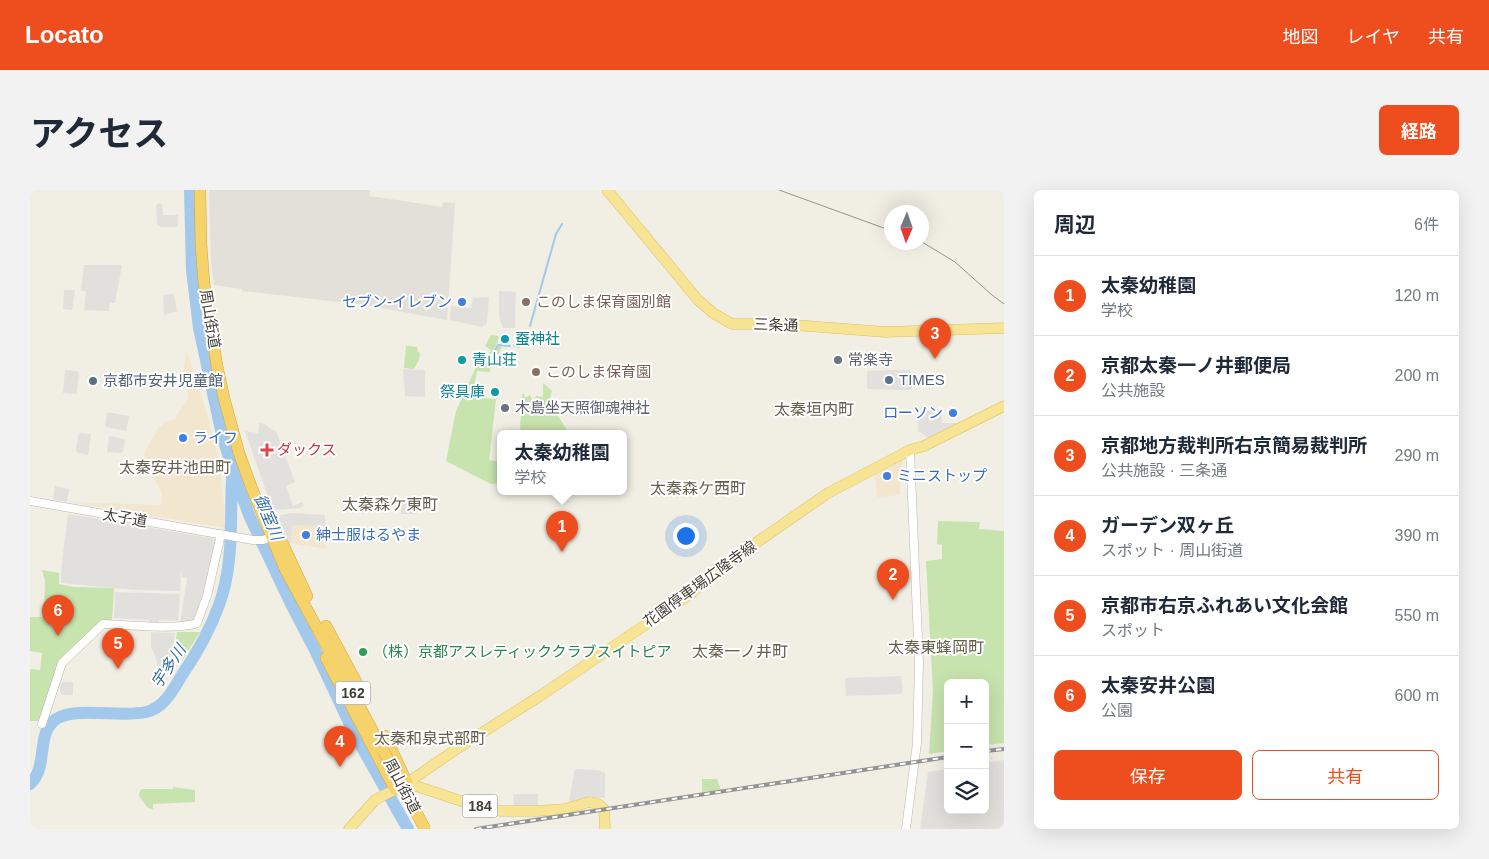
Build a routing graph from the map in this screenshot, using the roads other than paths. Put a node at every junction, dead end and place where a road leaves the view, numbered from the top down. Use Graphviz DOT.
graph roads {
  1 [pos="200,190"];
  2 [pos="205,190"];
  3 [pos="607,190"];
  4 [pos="1004,328"];
  5 [pos="1004,406"];
  6 [pos="910,450"];
  7 [pos="30,501"];
  8 [pos="224,535"];
  9 [pos="267,538"];
  10 [pos="311,610"];
  11 [pos="42,724"];
  12 [pos="407,783"];
  13 [pos="393,790"];
  14 [pos="349,829"];
  15 [pos="425,829"];
  16 [pos="605,829"];
  17 [pos="906,829"];
  1 -- 9 [label="highway, 周山街道 / 162"];
  2 -- 9 [label="highway, 周山街道 / 162"];
  3 -- 4 [label="main road, 三条通"];
  5 -- 6 [label="main road, 花園停車場広隆寺線"];
  6 -- 12 [label="main road, 花園停車場広隆寺線"];
  6 -- 17 [label="street"];
  7 -- 8 [label="street, 太子道"];
  8 -- 9 [label="street, 太子道"];
  8 -- 11 [label="street"];
  9 -- 10 [label="highway, 周山街道 / 162"];
  10 -- 12 [label="highway"];
  10 -- 13 [label="highway"];
  10 -- 15 [label="highway, 周山街道 / 162, bridge"];
  12 -- 13 [label="main road, 花園停車場広隆寺線"];
  12 -- 16 [label="main road, 184"];
  13 -- 14 [label="main road"];
}
